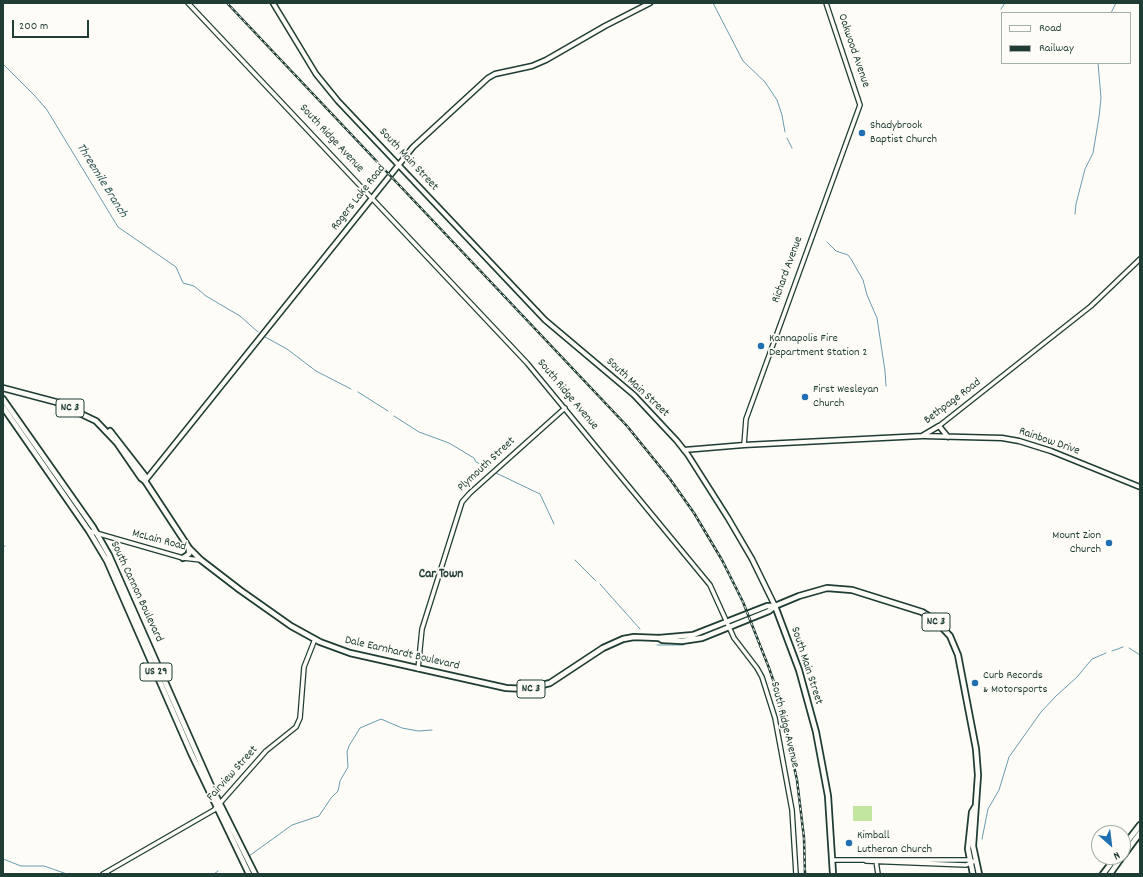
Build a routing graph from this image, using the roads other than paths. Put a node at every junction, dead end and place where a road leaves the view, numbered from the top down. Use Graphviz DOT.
graph roads {
  1 [pos="188,3"];
  2 [pos="273,3"];
  3 [pos="650,3"];
  4 [pos="826,3"];
  5 [pos="860,105"];
  6 [pos="398,164"];
  7 [pos="373,198"];
  8 [pos="1140,259"];
  9 [pos="3,387"];
  10 [pos="10,390"];
  11 [pos="4,400"];
  12 [pos="3,407"];
  13 [pos="565,408"];
  14 [pos="937,427"];
  15 [pos="922,436"];
  16 [pos="941,436"];
  17 [pos="948,437"];
  18 [pos="744,444"];
  19 [pos="32,449"];
  20 [pos="684,450"];
  21 [pos="46,460"];
  22 [pos="145,481"];
  23 [pos="1140,487"];
  24 [pos="89,531"];
  25 [pos="97,534"];
  26 [pos="189,548"];
  27 [pos="183,558"];
  28 [pos="201,560"];
  29 [pos="775,606"];
  30 [pos="727,625"];
  31 [pos="708,630"];
  32 [pos="659,638"];
  33 [pos="315,640"];
  34 [pos="693,640"];
  35 [pos="418,669"];
  36 [pos="168,693"];
  37 [pos="218,806"];
  38 [pos="975,807"];
  39 [pos="1140,825"];
  40 [pos="1140,833"];
  41 [pos="1131,837"];
  42 [pos="1131,844"];
  43 [pos="833,860"];
  44 [pos="876,860"];
  45 [pos="975,860"];
  46 [pos="969,862"];
  47 [pos="1110,865"];
  48 [pos="1116,865"];
  49 [pos="103,874"];
  50 [pos="249,874"];
  51 [pos="255,874"];
  52 [pos="796,874"];
  53 [pos="833,874"];
  54 [pos="878,874"];
  55 [pos="973,874"];
  56 [pos="979,874"];
  57 [pos="1103,874"];
  58 [pos="1110,874"];
  1 -- 7 [label="street, South Ridge Avenue"];
  2 -- 6 [label="main road, South Main Street"];
  3 -- 6 [label="main road, Rogers Lake Road"];
  4 -- 5 [label="street, Oakwood Avenue"];
  5 -- 18 [label="street, Richard Avenue"];
  6 -- 7 [label="main road, Rogers Lake Road"];
  6 -- 20 [label="main road, South Main Street"];
  7 -- 13 [label="street, South Ridge Avenue"];
  7 -- 22 [label="main road, Rogers Lake Road"];
  8 -- 14 [label="street, Bethpage Road"];
  9 -- 10 [label="main road, Dale Earnhardt Boulevard / NC 3"];
  9 -- 22 [label="main road, Dale Earnhardt Boulevard / NC 3"];
  10 -- 11 [label="main road"];
  10 -- 22 [label="main road, Dale Earnhardt Boulevard / NC 3"];
  11 -- 21 [label="main road, South Cannon Boulevard / US 29"];
  12 -- 19 [label="main road, South Cannon Boulevard / US 29"];
  13 -- 30 [label="street, South Ridge Avenue"];
  13 -- 35 [label="street, Plymouth Street"];
  14 -- 15 [label="main road, Bethpage Road"];
  14 -- 16 [label="main road"];
  14 -- 17 [label="main road"];
  15 -- 16 [label="main road, Rainbow Drive"];
  15 -- 18 [label="main road, Bethpage Road"];
  16 -- 17 [label="main road, Rainbow Drive"];
  17 -- 23 [label="main road, Rainbow Drive"];
  18 -- 20 [label="main road, Bethpage Road"];
  19 -- 21 [label="main road, US 29"];
  19 -- 24 [label="main road, South Cannon Boulevard / US 29"];
  20 -- 29 [label="main road, South Main Street"];
  21 -- 25 [label="main road, South Cannon Boulevard / US 29"];
  22 -- 26 [label="main road, Dale Earnhardt Boulevard / NC 3"];
  24 -- 25 [label="street, McLain Road"];
  24 -- 36 [label="main road, South Cannon Boulevard / US 29"];
  25 -- 27 [label="street, McLain Road"];
  25 -- 36 [label="main road, South Cannon Boulevard / US 29"];
  26 -- 27 [label="main road"];
  26 -- 28 [label="main road, Dale Earnhardt Boulevard / NC 3"];
  27 -- 28 [label="street, McLain Road"];
  28 -- 33 [label="main road, Dale Earnhardt Boulevard / NC 3"];
  29 -- 30 [label="main road, Dale Earnhardt Boulevard / NC 3"];
  29 -- 38 [label="main road, Dale Earnhardt Boulevard / NC 3"];
  29 -- 43 [label="main road, South Main Street"];
  30 -- 31 [label="main road, Dale Earnhardt Boulevard / NC 3"];
  30 -- 34 [label="main road, Dale Earnhardt Boulevard / NC 3"];
  30 -- 52 [label="street, South Ridge Avenue"];
  31 -- 32 [label="main road, Dale Earnhardt Boulevard / NC 3"];
  31 -- 34 [label="main road"];
  32 -- 34 [label="main road, Dale Earnhardt Boulevard / NC 3"];
  32 -- 35 [label="main road, Dale Earnhardt Boulevard / NC 3"];
  33 -- 35 [label="main road, Dale Earnhardt Boulevard / NC 3"];
  33 -- 37 [label="street, Fairview Street"];
  36 -- 37 [label="main road, South Cannon Boulevard / US 29"];
  37 -- 49 [label="street, Fairview Street"];
  37 -- 50 [label="main road, South Cannon Boulevard / US 29"];
  37 -- 51 [label="main road, South Cannon Boulevard / US 29"];
  38 -- 45 [label="main road, Dale Earnhardt Boulevard / NC 3"];
  38 -- 46 [label="main road, Dale Earnhardt Boulevard / NC 3"];
  39 -- 41 [label="main road"];
  40 -- 42 [label="main road"];
  43 -- 44 [label="street"];
  43 -- 53 [label="main road, South Main Street"];
  44 -- 46 [label="street"];
  44 -- 54 [label="street"];
  45 -- 46 [label="street"];
  45 -- 56 [label="main road, Dale Earnhardt Boulevard / NC 3"];
  46 -- 55 [label="main road, Dale Earnhardt Boulevard / NC 3"];
  47 -- 57 [label="main road"];
  48 -- 58 [label="main road"];
}
